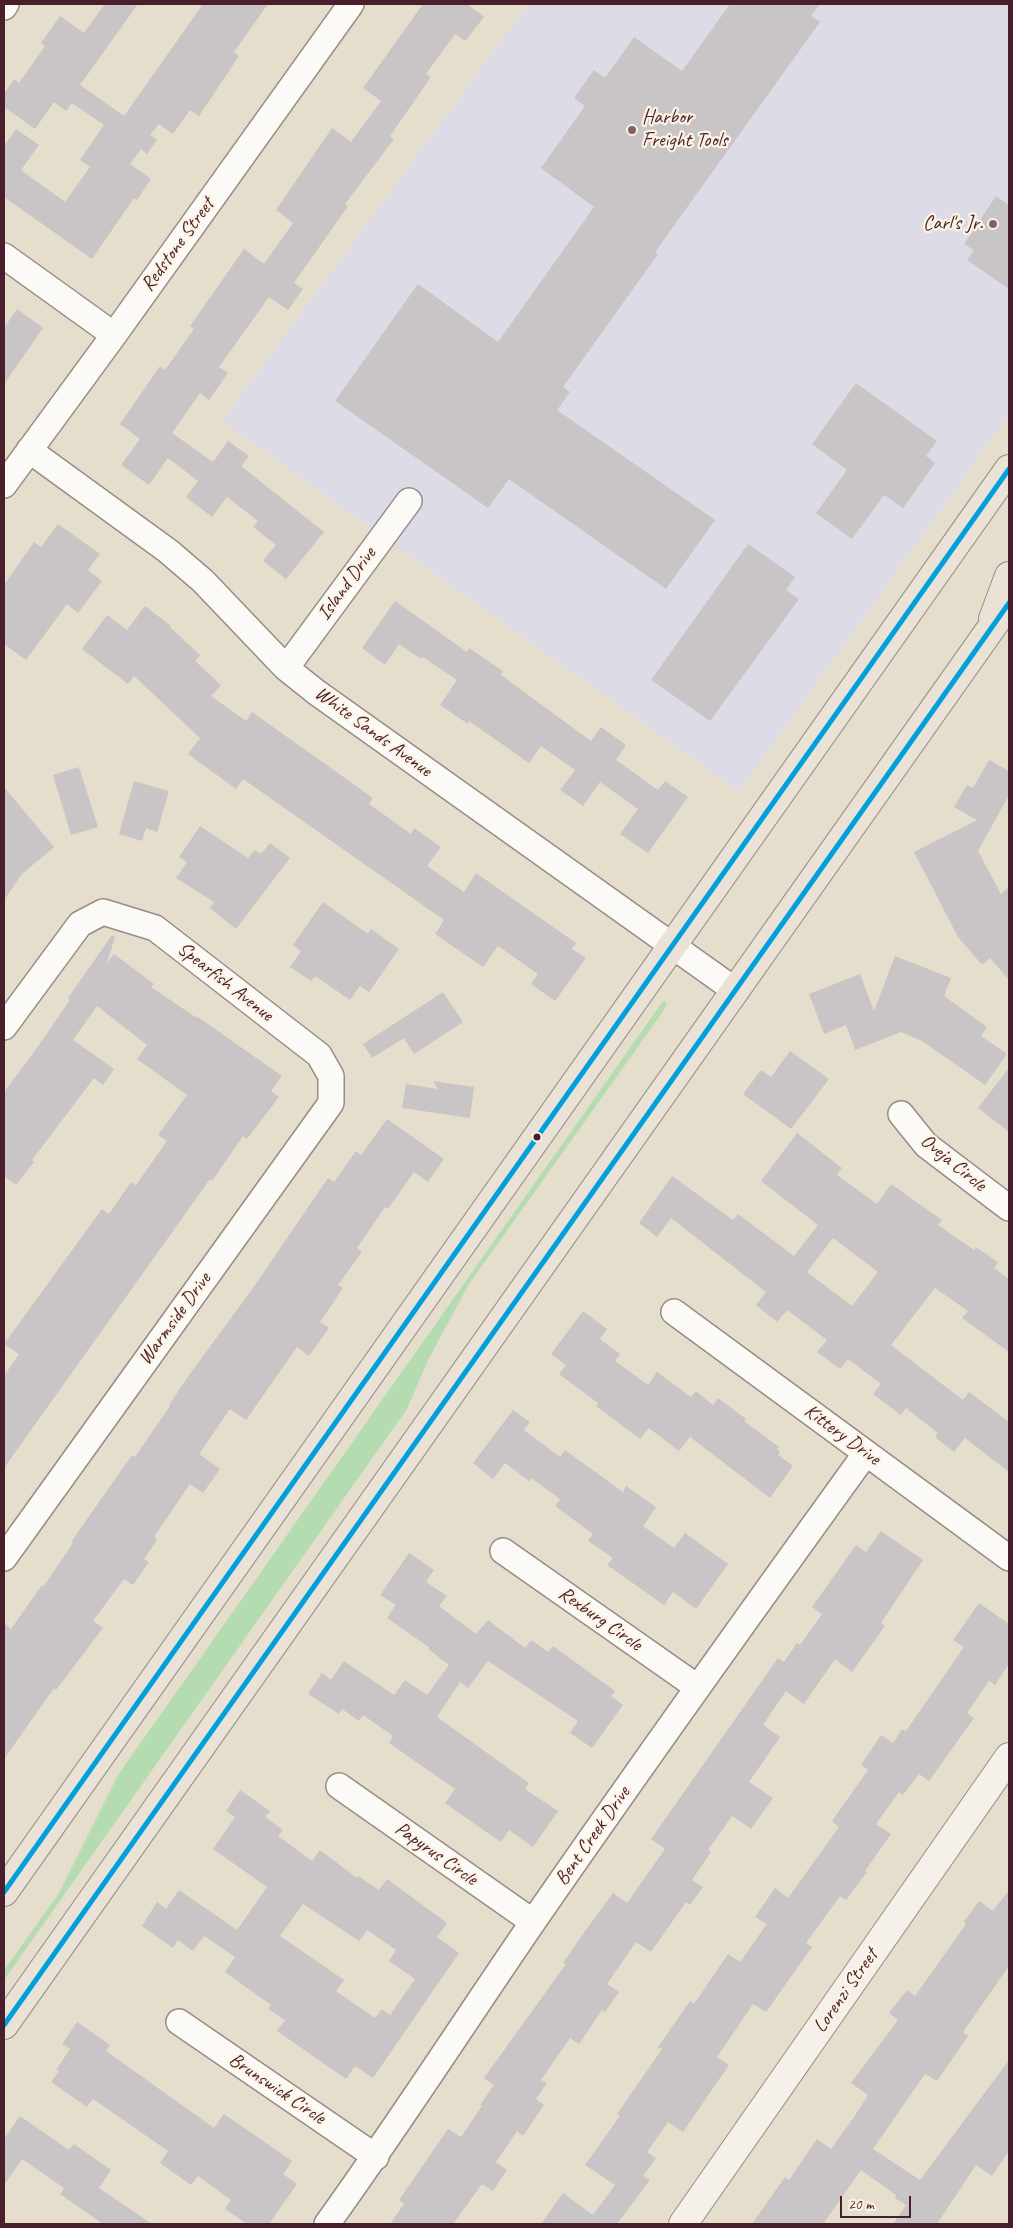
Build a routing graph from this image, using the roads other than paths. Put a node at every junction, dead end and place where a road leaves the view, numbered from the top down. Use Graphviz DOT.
graph roads {
  1 [pos="6,4"];
  2 [pos="351,4"];
  3 [pos="4,7"];
  4 [pos="4,256"];
  5 [pos="114,335"];
  6 [pos="29,450"];
  7 [pos="1009,469"];
  8 [pos="4,484"];
  9 [pos="409,501"];
  10 [pos="1009,576"];
  11 [pos="1009,603"];
  12 [pos="988,632"];
  13 [pos="286,668"];
  14 [pos="672,946"];
  15 [pos="736,992"];
  16 [pos="4,1027"];
  17 [pos="331,1076"];
  18 [pos="901,1114"];
  19 [pos="1009,1208"];
  20 [pos="674,1312"];
  21 [pos="866,1453"];
  22 [pos="503,1551"];
  23 [pos="4,1558"];
  24 [pos="1009,1558"];
  25 [pos="697,1687"];
  26 [pos="1009,1757"];
  27 [pos="339,1786"];
  28 [pos="4,1892"];
  29 [pos="533,1922"];
  30 [pos="179,2022"];
  31 [pos="4,2025"];
  32 [pos="376,2156"];
  33 [pos="327,2224"];
  34 [pos="683,2224"];
  1 -- 3 [label="street"];
  2 -- 5 [label="street, Redstone Street"];
  4 -- 5 [label="street"];
  5 -- 6 [label="street, Redstone Street"];
  6 -- 8 [label="street, Redstone Street"];
  6 -- 13 [label="street, White Sands Avenue"];
  7 -- 14 [label="main road"];
  9 -- 13 [label="street, Island Drive"];
  10 -- 12 [label="main road"];
  11 -- 12 [label="main road"];
  12 -- 15 [label="main road"];
  13 -- 14 [label="street, White Sands Avenue"];
  14 -- 15 [label="street, White Sands Avenue"];
  14 -- 28 [label="main road"];
  15 -- 31 [label="main road"];
  16 -- 17 [label="street, Spearfish Avenue"];
  17 -- 23 [label="street, Warmside Drive"];
  18 -- 19 [label="street, Oveja Circle"];
  20 -- 21 [label="street, Kittery Drive"];
  21 -- 24 [label="street, Kittery Drive"];
  21 -- 25 [label="street, Bent Creek Drive"];
  22 -- 25 [label="street, Rexburg Circle"];
  25 -- 29 [label="street, Bent Creek Drive"];
  26 -- 34 [label="street, Lorenzi Street"];
  27 -- 29 [label="street, Papyrus Circle"];
  29 -- 32 [label="street, Bent Creek Drive"];
  30 -- 32 [label="street, Brunswick Circle"];
  32 -- 33 [label="street, Bent Creek Drive"];
}
